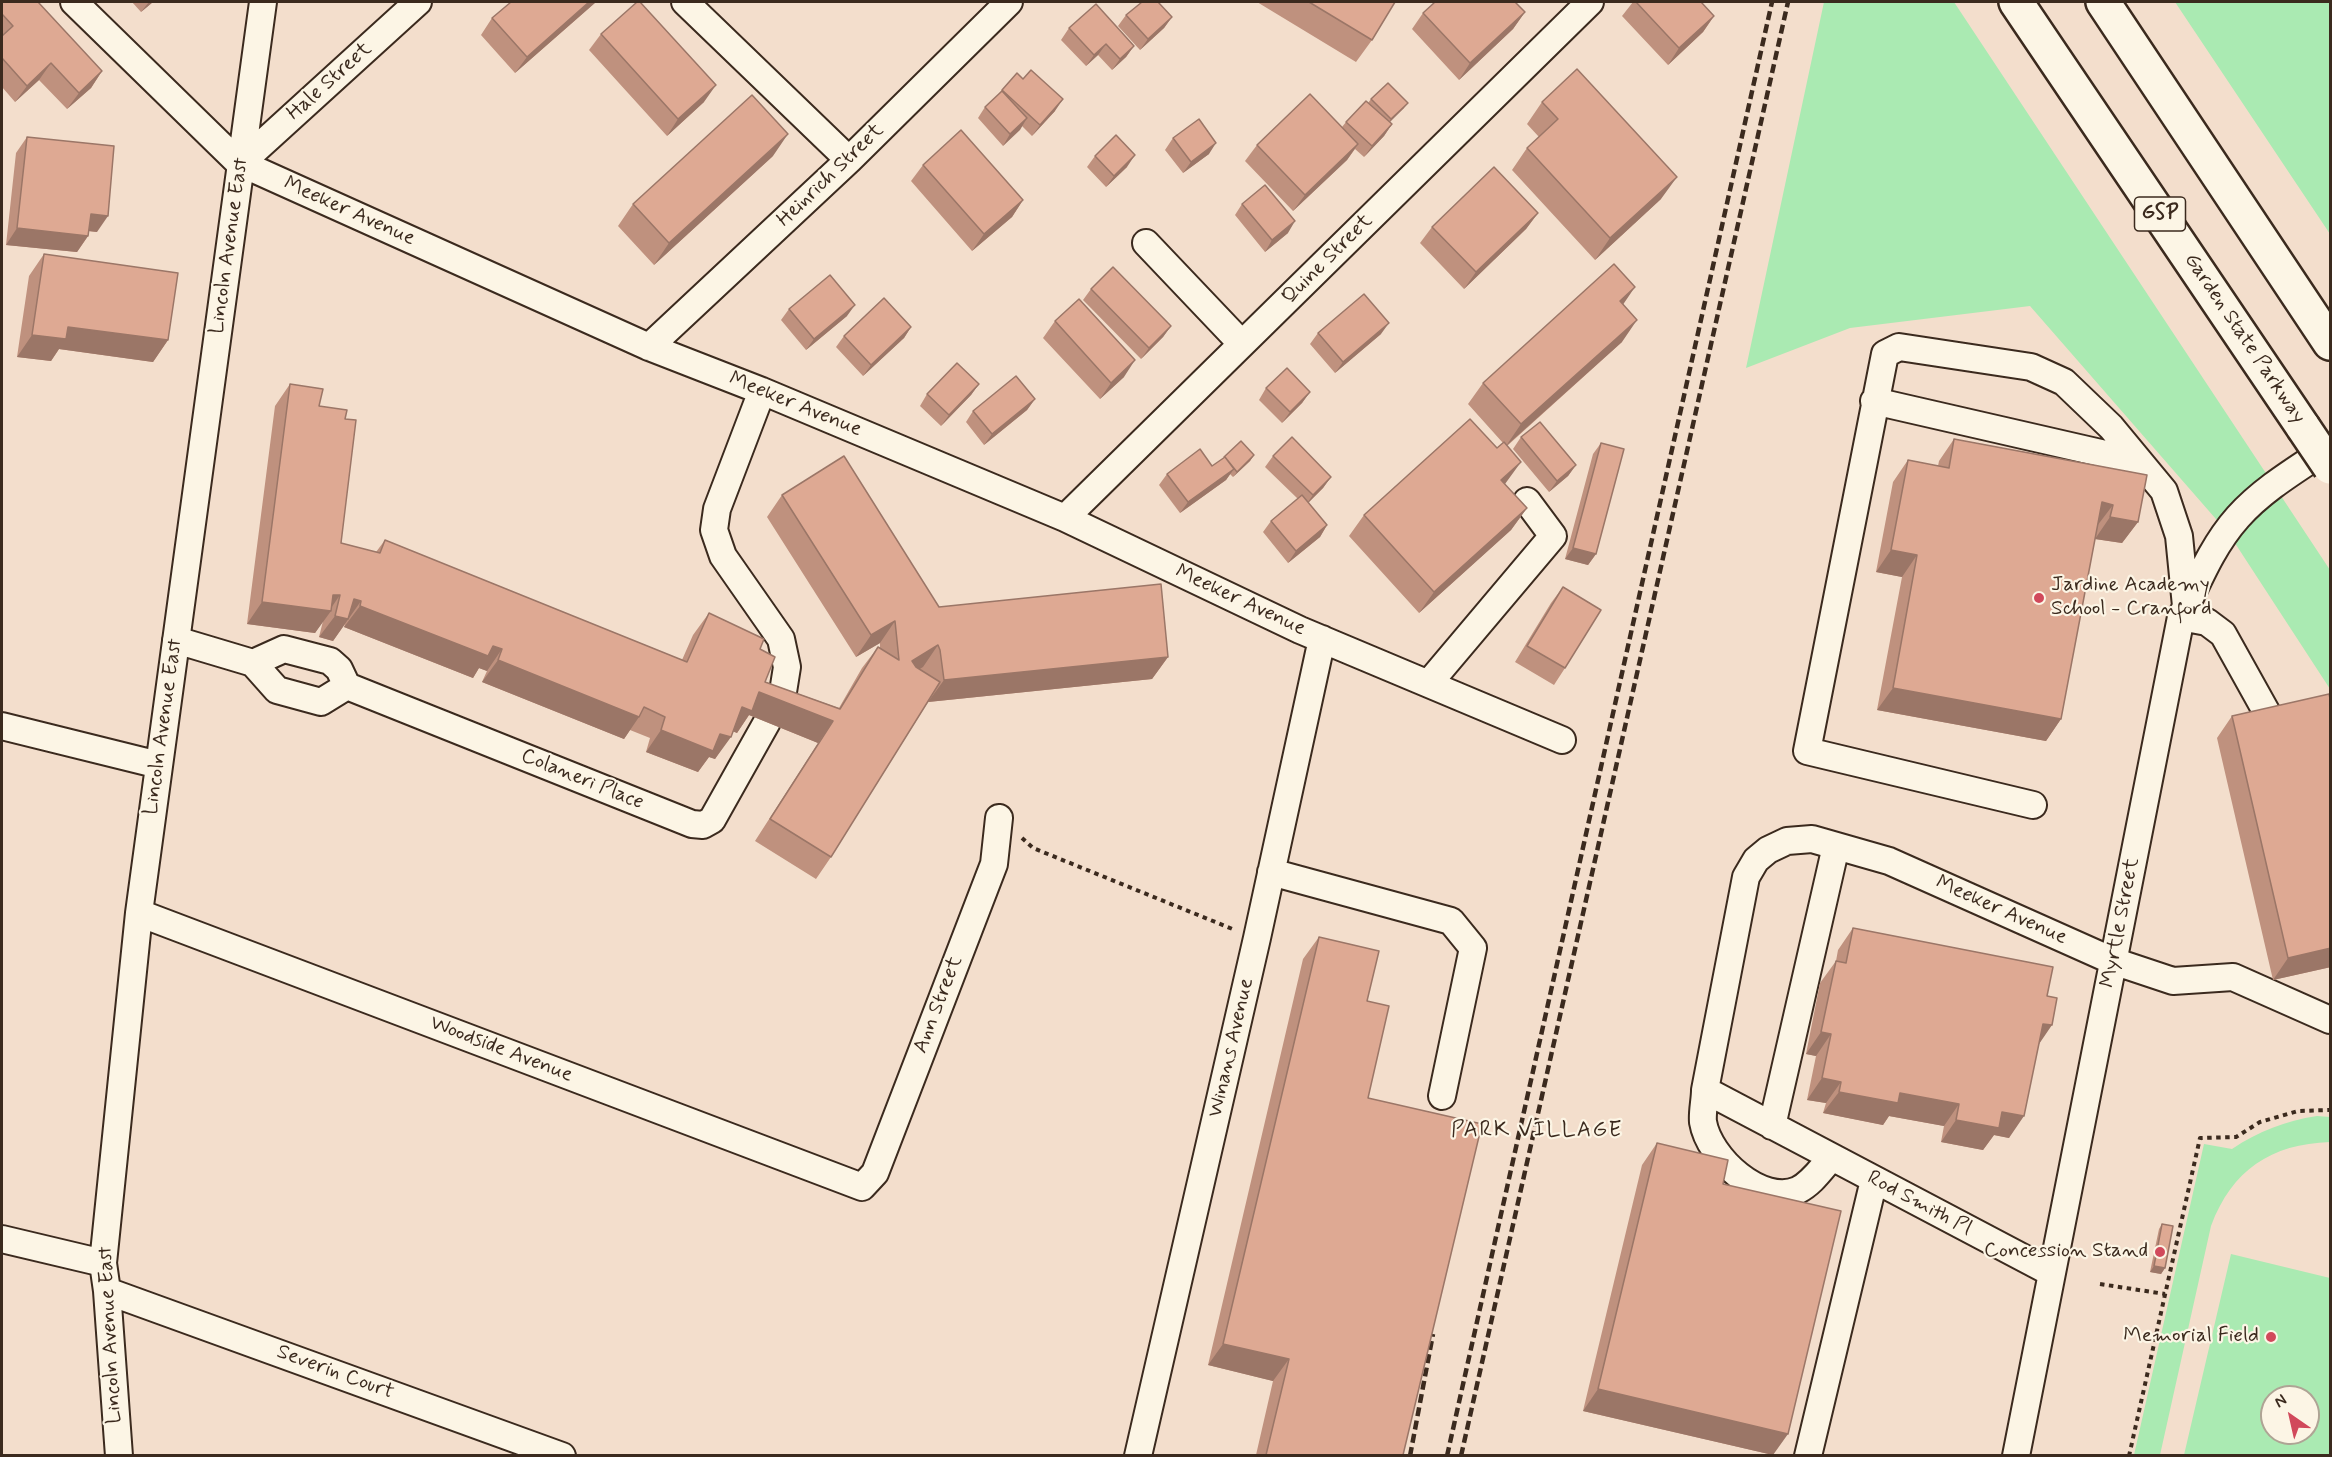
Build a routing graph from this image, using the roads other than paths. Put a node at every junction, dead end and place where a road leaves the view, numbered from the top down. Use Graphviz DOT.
graph roads {
  1 [pos="74,2"];
  2 [pos="263,2"];
  3 [pos="418,2"];
  4 [pos="685,2"];
  5 [pos="1008,2"];
  6 [pos="1590,2"];
  7 [pos="2016,2"];
  8 [pos="2103,2"];
  9 [pos="849,160"];
  10 [pos="241,163"];
  11 [pos="1146,243"];
  12 [pos="2331,343"];
  13 [pos="1242,345"];
  14 [pos="649,347"];
  15 [pos="762,391"];
  16 [pos="1874,400"];
  17 [pos="2331,447"];
  18 [pos="2140,462"];
  19 [pos="2331,467"];
  20 [pos="1527,501"];
  21 [pos="1065,518"];
  22 [pos="2184,611"];
  23 [pos="1322,639"];
  24 [pos="176,640"];
  25 [pos="254,663"];
  26 [pos="1429,683"];
  27 [pos="347,686"];
  28 [pos="2267,713"];
  29 [pos="2,726"];
  30 [pos="1562,740"];
  31 [pos="159,765"];
  32 [pos="2033,805"];
  33 [pos="999,818"];
  34 [pos="1836,846"];
  35 [pos="1271,872"];
  36 [pos="139,913"];
  37 [pos="2113,961"];
  38 [pos="2331,1020"];
  39 [pos="1705,1090"];
  40 [pos="1442,1096"];
  41 [pos="1772,1126"];
  42 [pos="1825,1155"];
  43 [pos="1874,1180"];
  44 [pos="862,1187"];
  45 [pos="2,1239"];
  46 [pos="103,1263"];
  47 [pos="2052,1273"];
  48 [pos="107,1291"];
  49 [pos="118,1455"];
  50 [pos="562,1455"];
  51 [pos="1138,1455"];
  52 [pos="1808,1455"];
  53 [pos="2016,1455"];
  1 -- 10 [label="street, Meeker Avenue"];
  2 -- 10 [label="street, Lincoln Avenue East"];
  3 -- 10 [label="street, Hale Street"];
  4 -- 9 [label="street"];
  5 -- 9 [label="street, Heinrich Street"];
  6 -- 13 [label="street, Quine Street"];
  7 -- 19 [label="highway, Garden State Parkway / GSP, bridge"];
  8 -- 12 [label="highway"];
  9 -- 14 [label="street, Heinrich Street"];
  10 -- 14 [label="street, Meeker Avenue"];
  10 -- 24 [label="street, Lincoln Avenue East"];
  11 -- 13 [label="street"];
  13 -- 21 [label="street, Quine Street"];
  14 -- 15 [label="street, Meeker Avenue"];
  15 -- 21 [label="street, Meeker Avenue"];
  15 -- 27 [label="street, Colaneri Place"];
  16 -- 18 [label="street"];
  16 -- 18 [label="street"];
  16 -- 32 [label="street"];
  17 -- 22 [label="street, Myrtle Street"];
  18 -- 22 [label="street"];
  20 -- 26 [label="street"];
  21 -- 23 [label="street, Meeker Avenue"];
  22 -- 28 [label="street"];
  22 -- 37 [label="street, Myrtle Street"];
  23 -- 26 [label="street, Meeker Avenue"];
  23 -- 35 [label="street, Winans Avenue"];
  24 -- 25 [label="street"];
  24 -- 31 [label="street, Lincoln Avenue East"];
  25 -- 27 [label="street"];
  25 -- 27 [label="street"];
  26 -- 30 [label="street, Meeker Avenue"];
  29 -- 31 [label="street"];
  31 -- 36 [label="street, Lincoln Avenue East"];
  33 -- 44 [label="street, Ann Street"];
  34 -- 37 [label="street, Meeker Avenue"];
  34 -- 39 [label="street, Meeker Avenue"];
  34 -- 41 [label="street"];
  35 -- 40 [label="street"];
  35 -- 51 [label="street, Winans Avenue"];
  36 -- 44 [label="street, Woodside Avenue"];
  36 -- 46 [label="street, Lincoln Avenue East"];
  37 -- 38 [label="street, Meeker Avenue"];
  37 -- 47 [label="street, Myrtle Street"];
  39 -- 41 [label="street, Rod Smith Pl"];
  39 -- 42 [label="street, Meeker Avenue"];
  41 -- 42 [label="street, Rod Smith Pl"];
  42 -- 43 [label="street, Rod Smith Pl"];
  43 -- 47 [label="street, Rod Smith Pl"];
  43 -- 52 [label="street"];
  45 -- 46 [label="street"];
  46 -- 48 [label="street, Lincoln Avenue East"];
  47 -- 53 [label="street, Myrtle Street"];
  48 -- 49 [label="street, Lincoln Avenue East"];
  48 -- 50 [label="street, Severin Court"];
}
